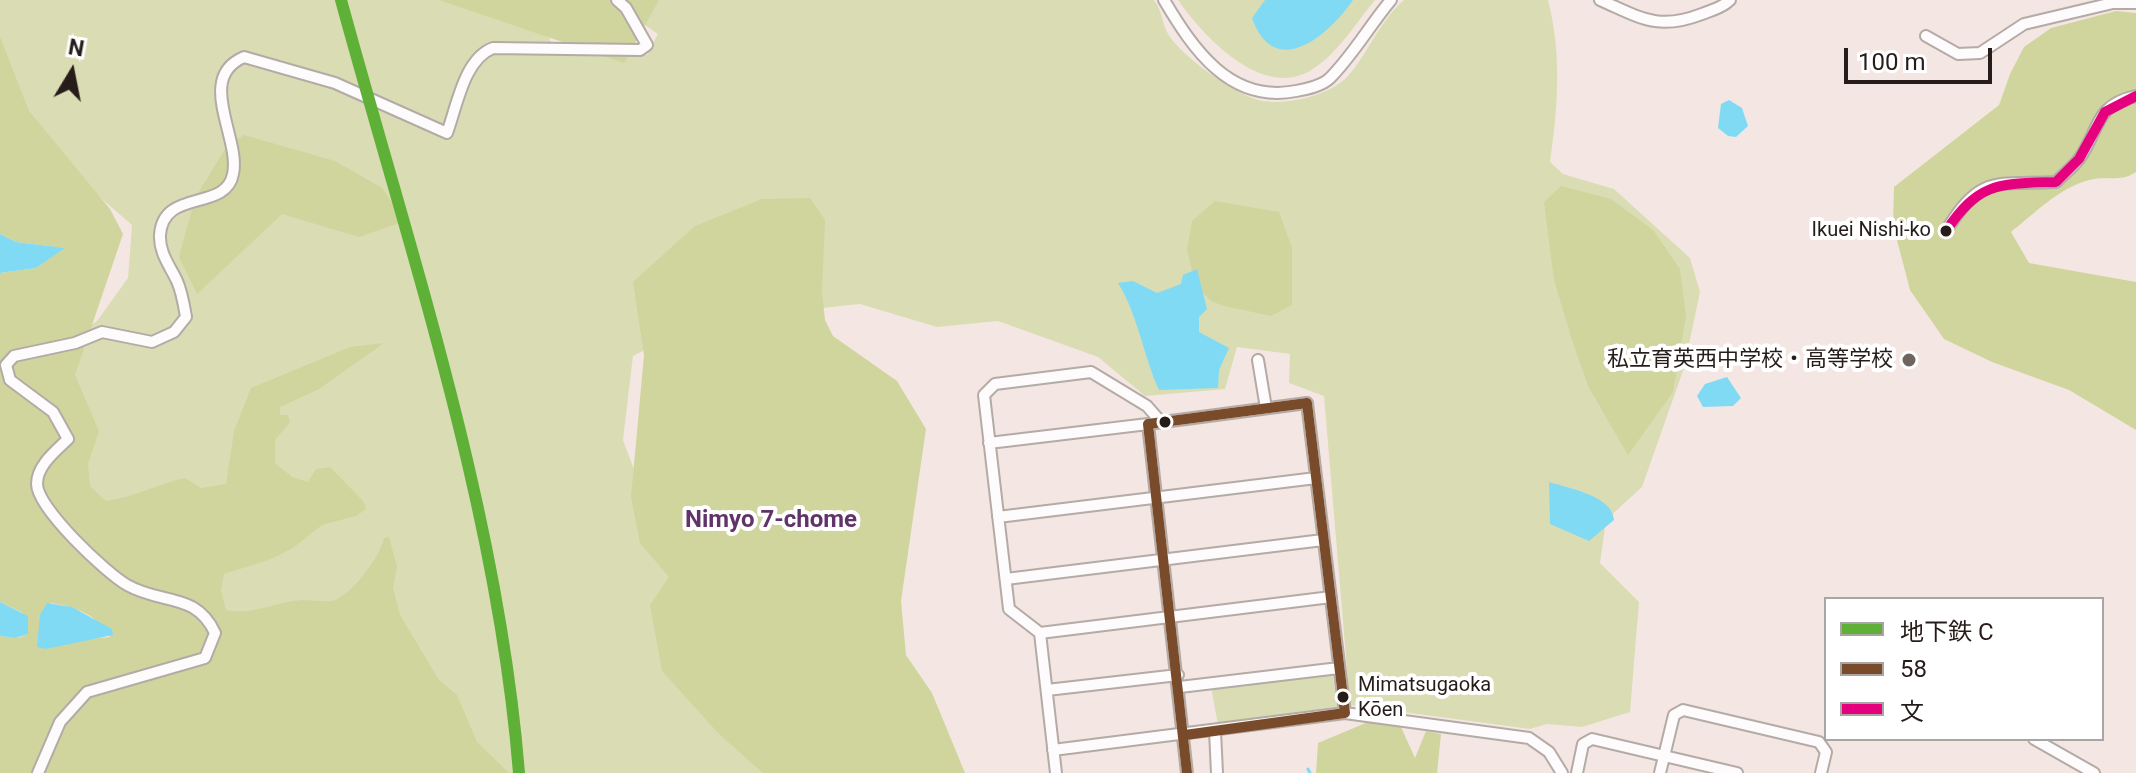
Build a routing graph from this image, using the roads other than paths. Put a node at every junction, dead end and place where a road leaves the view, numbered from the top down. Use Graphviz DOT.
graph roads {
  1 [pos="617,0"];
  2 [pos="1164,0"];
  3 [pos="1391,0"];
  4 [pos="1600,0"];
  5 [pos="1730,0"];
  6 [pos="2136,3"];
  7 [pos="1926,36"];
  8 [pos="2136,96"];
  9 [pos="1946,231"];
  10 [pos="1258,360"];
  11 [pos="1266,408"];
  12 [pos="1161,422"];
  13 [pos="1148,424"];
  14 [pos="989,443"];
  15 [pos="1316,478"];
  16 [pos="1157,497"];
  17 [pos="998,517"];
  18 [pos="1323,540"];
  19 [pos="1164,560"];
  20 [pos="1006,579"];
  21 [pos="1331,597"];
  22 [pos="1171,616"];
  23 [pos="1040,633"];
  24 [pos="1339,668"];
  25 [pos="1178,675"];
  26 [pos="1180,687"];
  27 [pos="1047,690"];
  28 [pos="1345,713"];
  29 [pos="1215,731"];
  30 [pos="1185,735"];
  31 [pos="2038,741"];
  32 [pos="1053,750"];
  33 [pos="1664,756"];
  34 [pos="38,773"];
  35 [pos="1056,773"];
  36 [pos="1187,773"];
  37 [pos="1217,773"];
  38 [pos="1562,773"];
  39 [pos="1577,773"];
  40 [pos="1660,773"];
  41 [pos="1737,773"];
  42 [pos="1821,773"];
  43 [pos="2094,773"];
  1 -- 34 [label="street"];
  2 -- 3 [label="street"];
  4 -- 5 [label="street"];
  6 -- 7 [label="street"];
  8 -- 9 [label="street"];
  10 -- 11 [label="street"];
  11 -- 12 [label="street"];
  11 -- 15 [label="street"];
  12 -- 13 [label="street"];
  12 -- 14 [label="street"];
  13 -- 14 [label="street"];
  13 -- 16 [label="street"];
  14 -- 17 [label="street"];
  15 -- 16 [label="street"];
  15 -- 18 [label="street"];
  16 -- 17 [label="street"];
  16 -- 19 [label="street"];
  17 -- 20 [label="street"];
  18 -- 19 [label="street"];
  18 -- 21 [label="street"];
  19 -- 20 [label="street"];
  19 -- 22 [label="street"];
  20 -- 23 [label="street"];
  21 -- 22 [label="street"];
  21 -- 24 [label="street"];
  22 -- 23 [label="street"];
  22 -- 25 [label="street"];
  23 -- 27 [label="street"];
  24 -- 26 [label="street"];
  24 -- 28 [label="street"];
  25 -- 26 [label="street"];
  25 -- 27 [label="street"];
  26 -- 30 [label="street"];
  27 -- 32 [label="street"];
  28 -- 29 [label="street"];
  28 -- 38 [label="street"];
  29 -- 30 [label="street"];
  29 -- 37 [label="street"];
  30 -- 32 [label="street"];
  30 -- 36 [label="street"];
  31 -- 43 [label="street"];
  32 -- 35 [label="street"];
  33 -- 39 [label="street"];
  33 -- 40 [label="street"];
  33 -- 41 [label="street"];
  33 -- 42 [label="street"];
}
